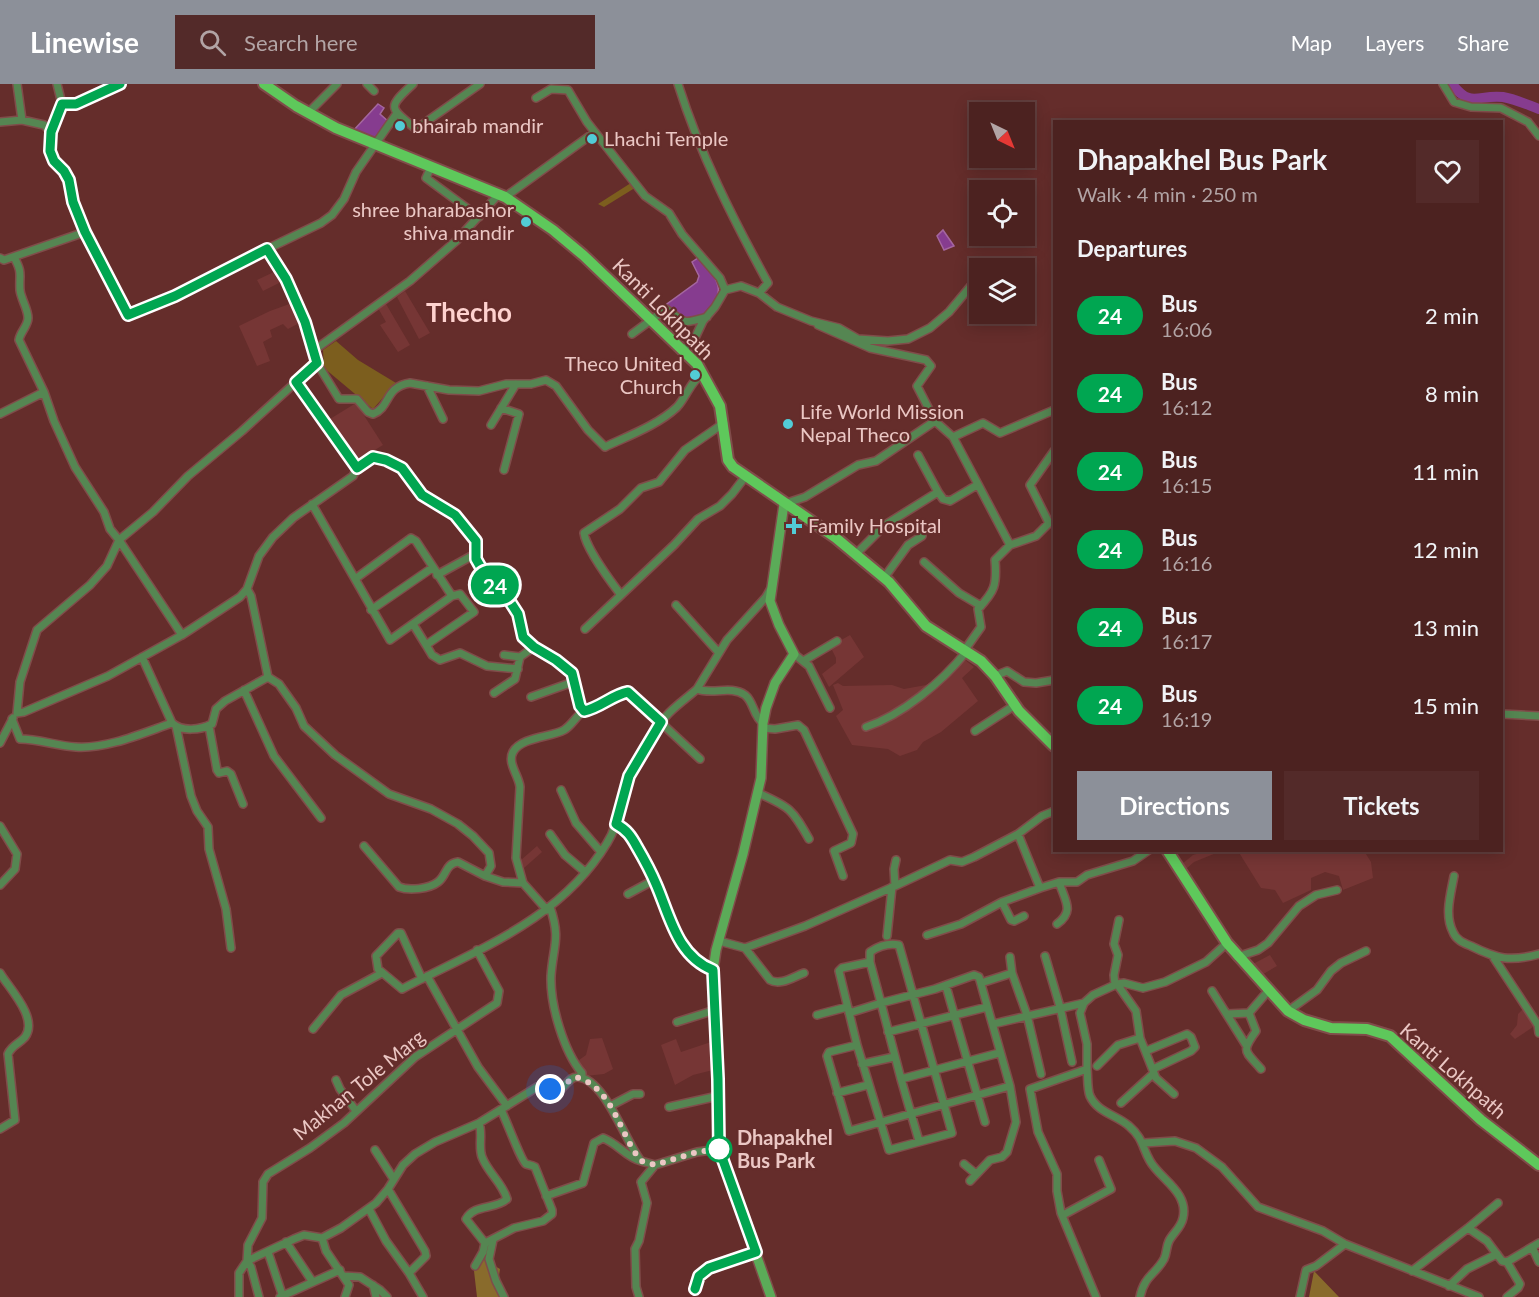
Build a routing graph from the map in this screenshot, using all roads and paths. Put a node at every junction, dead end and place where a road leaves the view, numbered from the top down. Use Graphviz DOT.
graph roads {
  1 [pos="16,84"];
  2 [pos="57,84"];
  3 [pos="120,84"];
  4 [pos="264,84"];
  5 [pos="337,84"];
  6 [pos="367,84"];
  7 [pos="413,84"];
  8 [pos="480,84"];
  9 [pos="678,84"];
  10 [pos="1443,84"];
  11 [pos="567,87"];
  12 [pos="374,91"];
  13 [pos="536,98"];
  14 [pos="62,104"];
  15 [pos="395,111"];
  16 [pos="308,113"];
  17 [pos="22,120"];
  18 [pos="0,122"];
  19 [pos="51,132"];
  20 [pos="595,132"];
  21 [pos="1539,136"];
  22 [pos="375,144"];
  23 [pos="431,167"];
  24 [pos="502,196"];
  25 [pos="479,217"];
  26 [pos="85,232"];
  27 [pos="267,249"];
  28 [pos="14,257"];
  29 [pos="0,258"];
  30 [pos="969,288"];
  31 [pos="725,290"];
  32 [pos="759,293"];
  33 [pos="707,317"];
  34 [pos="652,319"];
  35 [pos="811,321"];
  36 [pos="632,334"];
  37 [pos="683,350"];
  38 [pos="313,351"];
  39 [pos="317,363"];
  40 [pos="703,373"];
  41 [pos="296,382"];
  42 [pos="516,384"];
  43 [pos="427,386"];
  44 [pos="44,392"];
  45 [pos="501,408"];
  46 [pos="1053,410"];
  47 [pos="0,414"];
  48 [pos="443,419"];
  49 [pos="936,421"];
  50 [pos="724,423"];
  51 [pos="491,425"];
  52 [pos="952,437"];
  53 [pos="1053,452"];
  54 [pos="918,455"];
  55 [pos="357,468"];
  56 [pos="504,470"];
  57 [pos="745,477"];
  58 [pos="977,485"];
  59 [pos="938,492"];
  60 [pos="312,504"];
  61 [pos="784,504"];
  62 [pos="922,536"];
  63 [pos="120,540"];
  64 [pos="1010,545"];
  65 [pos="477,553"];
  66 [pos="856,554"];
  67 [pos="924,562"];
  68 [pos="432,568"];
  69 [pos="437,575"];
  70 [pos="884,578"];
  71 [pos="355,579"];
  72 [pos="773,585"];
  73 [pos="247,589"];
  74 [pos="621,595"];
  75 [pos="452,596"];
  76 [pos="676,604"];
  77 [pos="981,606"];
  78 [pos="371,610"];
  79 [pos="413,624"];
  80 [pos="585,629"];
  81 [pos="182,635"];
  82 [pos="837,641"];
  83 [pos="426,645"];
  84 [pos="534,647"];
  85 [pos="965,651"];
  86 [pos="719,652"];
  87 [pos="794,654"];
  88 [pos="504,655"];
  89 [pos="142,657"];
  90 [pos="520,657"];
  91 [pos="805,660"];
  92 [pos="518,669"];
  93 [pos="995,676"];
  94 [pos="268,677"];
  95 [pos="1053,680"];
  96 [pos="573,682"];
  97 [pos="697,689"];
  98 [pos="244,690"];
  99 [pos="494,693"];
  100 [pos="531,697"];
  101 [pos="1015,705"];
  102 [pos="830,708"];
  103 [pos="584,711"];
  104 [pos="1503,714"];
  105 [pos="14,716"];
  106 [pos="1539,716"];
  107 [pos="661,722"];
  108 [pos="174,724"];
  109 [pos="763,725"];
  110 [pos="209,726"];
  111 [pos="866,728"];
  112 [pos="975,731"];
  113 [pos="0,741"];
  114 [pos="1053,745"];
  115 [pos="700,759"];
  116 [pos="561,790"];
  117 [pos="758,793"];
  118 [pos="243,804"];
  119 [pos="1053,811"];
  120 [pos="321,818"];
  121 [pos="616,824"];
  122 [pos="0,826"];
  123 [pos="550,834"];
  124 [pos="1018,834"];
  125 [pos="809,839"];
  126 [pos="364,846"];
  127 [pos="601,852"];
  128 [pos="1146,852"];
  129 [pos="1168,852"];
  130 [pos="896,860"];
  131 [pos="585,873"];
  132 [pos="485,876"];
  133 [pos="843,876"];
  134 [pos="1454,876"];
  135 [pos="654,880"];
  136 [pos="1059,882"];
  137 [pos="523,883"];
  138 [pos="0,885"];
  139 [pos="893,886"];
  140 [pos="1040,888"];
  141 [pos="1337,890"];
  142 [pos="628,894"];
  143 [pos="1002,902"];
  144 [pos="549,908"];
  145 [pos="1024,916"];
  146 [pos="1119,920"];
  147 [pos="1057,924"];
  148 [pos="887,936"];
  149 [pos="927,936"];
  150 [pos="719,941"];
  151 [pos="1227,943"];
  152 [pos="231,948"];
  153 [pos="745,948"];
  154 [pos="477,950"];
  155 [pos="1366,951"];
  156 [pos="1539,954"];
  157 [pos="1045,956"];
  158 [pos="1010,957"];
  159 [pos="1237,957"];
  160 [pos="1494,958"];
  161 [pos="870,962"];
  162 [pos="713,970"];
  163 [pos="0,973"];
  164 [pos="804,973"];
  165 [pos="382,974"];
  166 [pos="1012,974"];
  167 [pos="424,977"];
  168 [pos="981,983"];
  169 [pos="1116,984"];
  170 [pos="946,986"];
  171 [pos="1212,991"];
  172 [pos="1268,991"];
  173 [pos="914,994"];
  174 [pos="881,1003"];
  175 [pos="1084,1003"];
  176 [pos="987,1007"];
  177 [pos="1060,1007"];
  178 [pos="715,1010"];
  179 [pos="848,1010"];
  180 [pos="1288,1011"];
  181 [pos="1249,1013"];
  182 [pos="1227,1014"];
  183 [pos="817,1015"];
  184 [pos="954,1016"];
  185 [pos="1027,1016"];
  186 [pos="677,1022"];
  187 [pos="922,1024"];
  188 [pos="993,1024"];
  189 [pos="313,1029"];
  190 [pos="458,1029"];
  191 [pos="888,1032"];
  192 [pos="1539,1033"];
  193 [pos="1140,1038"];
  194 [pos="857,1045"];
  195 [pos="1246,1045"];
  196 [pos="1146,1052"];
  197 [pos="999,1053"];
  198 [pos="894,1057"];
  199 [pos="969,1061"];
  200 [pos="1072,1062"];
  201 [pos="862,1064"];
  202 [pos="1097,1066"];
  203 [pos="1087,1069"];
  204 [pos="1261,1069"];
  205 [pos="934,1071"];
  206 [pos="1154,1071"];
  207 [pos="1041,1074"];
  208 [pos="582,1078"];
  209 [pos="901,1079"];
  210 [pos="336,1080"];
  211 [pos="868,1085"];
  212 [pos="1010,1086"];
  213 [pos="837,1093"];
  214 [pos="1174,1094"];
  215 [pos="640,1095"];
  216 [pos="978,1095"];
  217 [pos="718,1096"];
  218 [pos="1120,1103"];
  219 [pos="944,1105"];
  220 [pos="610,1106"];
  221 [pos="669,1107"];
  222 [pos="504,1108"];
  223 [pos="356,1111"];
  224 [pos="911,1114"];
  225 [pos="985,1122"];
  226 [pos="479,1123"];
  227 [pos="879,1123"];
  228 [pos="0,1129"];
  229 [pos="919,1142"];
  230 [pos="1143,1143"];
  231 [pos="719,1149"];
  232 [pos="375,1150"];
  233 [pos="1099,1160"];
  234 [pos="641,1161"];
  235 [pos="964,1164"];
  236 [pos="655,1165"];
  237 [pos="1539,1165"];
  238 [pos="976,1174"];
  239 [pos="393,1178"];
  240 [pos="970,1181"];
  241 [pos="388,1189"];
  242 [pos="546,1196"];
  243 [pos="1498,1203"];
  244 [pos="369,1209"];
  245 [pos="1063,1215"];
  246 [pos="1468,1228"];
  247 [pos="322,1238"];
  248 [pos="494,1240"];
  249 [pos="286,1242"];
  250 [pos="485,1242"];
  251 [pos="1345,1244"];
  252 [pos="1536,1245"];
  253 [pos="268,1252"];
  254 [pos="756,1252"];
  255 [pos="1497,1254"];
  256 [pos="247,1261"];
  257 [pos="1539,1262"];
  258 [pos="1507,1263"];
  259 [pos="475,1266"];
  260 [pos="1412,1271"];
  261 [pos="342,1273"];
  262 [pos="409,1273"];
  263 [pos="312,1281"];
  264 [pos="373,1285"];
  265 [pos="1449,1286"];
  266 [pos="695,1289"];
  267 [pos="282,1296"];
  268 [pos="239,1297"];
  269 [pos="259,1297"];
  270 [pos="345,1297"];
  271 [pos="376,1297"];
  272 [pos="387,1297"];
  273 [pos="423,1297"];
  274 [pos="504,1297"];
  275 [pos="639,1297"];
  276 [pos="771,1297"];
  277 [pos="1096,1297"];
  278 [pos="1140,1297"];
  279 [pos="1300,1297"];
  280 [pos="1479,1297"];
  281 [pos="1507,1297"];
  1 -- 17 [label="street"];
  2 -- 14 [label="street"];
  3 -- 14 [label="street"];
  4 -- 16 [label="main road, Kanti Lokhpath"];
  5 -- 16 [label="street"];
  6 -- 12 [label="street"];
  7 -- 15 [label="street"];
  8 -- 15 [label="street"];
  9 -- 32 [label="street"];
  10 -- 21 [label="street"];
  11 -- 13 [label="street"];
  11 -- 20 [label="street"];
  14 -- 19 [label="street"];
  15 -- 22 [label="street"];
  16 -- 22 [label="main road, Kanti Lokhpath"];
  17 -- 18 [label="street"];
  17 -- 19 [label="street"];
  19 -- 26 [label="street"];
  20 -- 24 [label="street"];
  20 -- 31 [label="street"];
  22 -- 23 [label="main road, Kanti Lokhpath"];
  22 -- 27 [label="street"];
  23 -- 24 [label="main road, Kanti Lokhpath"];
  23 -- 25 [label="street"];
  24 -- 25 [label="street"];
  24 -- 34 [label="main road, Kanti Lokhpath"];
  25 -- 38 [label="street"];
  26 -- 27 [label="street"];
  26 -- 28 [label="street"];
  27 -- 38 [label="street"];
  28 -- 29 [label="street"];
  28 -- 44 [label="street"];
  30 -- 35 [label="street"];
  31 -- 32 [label="street"];
  31 -- 33 [label="street"];
  32 -- 35 [label="street"];
  33 -- 34 [label="street"];
  33 -- 37 [label="street"];
  34 -- 36 [label="street"];
  34 -- 37 [label="main road, Kanti Lokhpath"];
  35 -- 49 [label="street"];
  37 -- 40 [label="main road, Kanti Lokhpath"];
  38 -- 39 [label="street"];
  39 -- 41 [label="street"];
  39 -- 43 [label="street"];
  40 -- 42 [label="street"];
  40 -- 50 [label="main road, Kanti Lokhpath"];
  41 -- 55 [label="street"];
  41 -- 63 [label="street"];
  42 -- 43 [label="street"];
  42 -- 45 [label="street"];
  43 -- 48 [label="street"];
  44 -- 47 [label="street"];
  44 -- 63 [label="street"];
  45 -- 51 [label="street"];
  45 -- 56 [label="street"];
  46 -- 52 [label="street"];
  49 -- 52 [label="street"];
  49 -- 61 [label="street"];
  50 -- 57 [label="main road, Kanti Lokhpath"];
  50 -- 74 [label="street"];
  52 -- 58 [label="street"];
  53 -- 64 [label="street"];
  54 -- 59 [label="street"];
  55 -- 60 [label="street"];
  55 -- 65 [label="street"];
  57 -- 61 [label="main road, Kanti Lokhpath"];
  57 -- 74 [label="street"];
  58 -- 59 [label="street"];
  58 -- 64 [label="street"];
  59 -- 66 [label="street"];
  60 -- 71 [label="street"];
  60 -- 73 [label="street"];
  61 -- 66 [label="main road, Kanti Lokhpath"];
  61 -- 72 [label="main road"];
  62 -- 70 [label="street"];
  63 -- 81 [label="street"];
  63 -- 105 [label="street"];
  64 -- 77 [label="street"];
  65 -- 69 [label="street"];
  65 -- 84 [label="street"];
  66 -- 70 [label="main road, Kanti Lokhpath"];
  67 -- 77 [label="street"];
  68 -- 69 [label="street"];
  68 -- 71 [label="street"];
  68 -- 78 [label="street"];
  69 -- 75 [label="street"];
  70 -- 85 [label="main road, Kanti Lokhpath"];
  71 -- 78 [label="street"];
  72 -- 86 [label="street"];
  72 -- 87 [label="main road"];
  73 -- 81 [label="street"];
  73 -- 94 [label="street"];
  74 -- 80 [label="street"];
  75 -- 79 [label="street"];
  75 -- 83 [label="street"];
  76 -- 86 [label="street"];
  77 -- 85 [label="street"];
  78 -- 79 [label="street"];
  79 -- 83 [label="street"];
  81 -- 89 [label="street"];
  82 -- 91 [label="street"];
  83 -- 92 [label="street"];
  84 -- 90 [label="street"];
  84 -- 96 [label="street"];
  85 -- 93 [label="main road, Kanti Lokhpath"];
  85 -- 111 [label="street"];
  86 -- 97 [label="street"];
  87 -- 91 [label="street"];
  87 -- 109 [label="main road"];
  88 -- 90 [label="street"];
  89 -- 105 [label="street"];
  89 -- 108 [label="street"];
  90 -- 92 [label="street"];
  91 -- 102 [label="street"];
  92 -- 99 [label="street"];
  93 -- 95 [label="street"];
  93 -- 101 [label="main road, Kanti Lokhpath"];
  94 -- 98 [label="street"];
  94 -- 132 [label="street"];
  96 -- 100 [label="street"];
  96 -- 103 [label="street"];
  97 -- 107 [label="street"];
  97 -- 109 [label="street"];
  98 -- 110 [label="street"];
  98 -- 120 [label="street"];
  101 -- 112 [label="street"];
  101 -- 114 [label="main road, Kanti Lokhpath"];
  103 -- 107 [label="street"];
  103 -- 137 [label="street"];
  104 -- 106 [label="street"];
  105 -- 108 [label="street"];
  105 -- 113 [label="street"];
  107 -- 115 [label="street"];
  107 -- 121 [label="street"];
  108 -- 110 [label="street"];
  108 -- 152 [label="street"];
  109 -- 117 [label="main road"];
  109 -- 133 [label="street"];
  110 -- 118 [label="street"];
  116 -- 127 [label="street"];
  117 -- 125 [label="street"];
  117 -- 150 [label="main road"];
  119 -- 124 [label="street"];
  121 -- 127 [label="street"];
  121 -- 135 [label="street"];
  122 -- 138 [label="street"];
  123 -- 131 [label="street"];
  124 -- 139 [label="street"];
  124 -- 140 [label="street"];
  126 -- 132 [label="street"];
  127 -- 131 [label="street"];
  128 -- 136 [label="street"];
  129 -- 151 [label="main road, Kanti Lokhpath"];
  130 -- 139 [label="street"];
  131 -- 144 [label="street"];
  132 -- 137 [label="street"];
  134 -- 160 [label="street"];
  135 -- 142 [label="street"];
  135 -- 162 [label="street"];
  136 -- 140 [label="street"];
  136 -- 147 [label="street"];
  137 -- 144 [label="street"];
  139 -- 148 [label="street"];
  139 -- 153 [label="street"];
  140 -- 143 [label="street"];
  141 -- 159 [label="street"];
  143 -- 145 [label="street"];
  143 -- 149 [label="street"];
  144 -- 154 [label="street"];
  144 -- 208 [label="street"];
  146 -- 169 [label="street"];
  150 -- 153 [label="street"];
  150 -- 162 [label="main road"];
  151 -- 159 [label="main road, Kanti Lokhpath"];
  151 -- 169 [label="street"];
  153 -- 164 [label="street"];
  154 -- 167 [label="street"];
  154 -- 190 [label="street, Makhan Tole Marg"];
  155 -- 180 [label="street"];
  156 -- 160 [label="street"];
  157 -- 177 [label="street"];
  158 -- 166 [label="street"];
  159 -- 172 [label="main road, Kanti Lokhpath"];
  160 -- 192 [label="street"];
  161 -- 173 [label="street"];
  161 -- 174 [label="street"];
  161 -- 179 [label="street"];
  162 -- 178 [label="main road"];
  163 -- 228 [label="street"];
  165 -- 167 [label="street"];
  165 -- 167 [label="street"];
  165 -- 189 [label="street"];
  166 -- 168 [label="street"];
  166 -- 185 [label="street"];
  167 -- 190 [label="street"];
  168 -- 170 [label="street"];
  168 -- 176 [label="street"];
  169 -- 175 [label="street"];
  169 -- 193 [label="street"];
  170 -- 173 [label="street"];
  170 -- 184 [label="street"];
  171 -- 182 [label="street"];
  172 -- 180 [label="main road, Kanti Lokhpath"];
  172 -- 181 [label="street"];
  173 -- 174 [label="street"];
  173 -- 187 [label="street"];
  174 -- 179 [label="street"];
  174 -- 191 [label="street"];
  175 -- 177 [label="street"];
  175 -- 203 [label="street"];
  176 -- 184 [label="street"];
  176 -- 188 [label="street"];
  177 -- 185 [label="street"];
  177 -- 200 [label="street"];
  178 -- 186 [label="street"];
  178 -- 217 [label="main road"];
  179 -- 183 [label="street"];
  179 -- 194 [label="street"];
  180 -- 237 [label="main road, Kanti Lokhpath"];
  181 -- 182 [label="street"];
  181 -- 195 [label="street"];
  182 -- 195 [label="street"];
  184 -- 187 [label="street"];
  184 -- 199 [label="street"];
  185 -- 188 [label="street"];
  185 -- 207 [label="street"];
  187 -- 191 [label="street"];
  187 -- 205 [label="street"];
  188 -- 197 [label="street"];
  190 -- 222 [label="street"];
  190 -- 223 [label="street, Makhan Tole Marg"];
  191 -- 198 [label="street"];
  193 -- 196 [label="street"];
  193 -- 202 [label="street"];
  194 -- 201 [label="street"];
  194 -- 213 [label="street"];
  195 -- 204 [label="street"];
  196 -- 206 [label="street"];
  196 -- 206 [label="street"];
  197 -- 199 [label="street"];
  197 -- 212 [label="street"];
  198 -- 201 [label="street"];
  198 -- 209 [label="street"];
  199 -- 205 [label="street"];
  199 -- 216 [label="street"];
  201 -- 211 [label="street"];
  203 -- 230 [label="street"];
  203 -- 245 [label="street"];
  205 -- 209 [label="street"];
  205 -- 219 [label="street"];
  206 -- 214 [label="street"];
  206 -- 218 [label="street"];
  208 -- 220 [label="street"];
  208 -- 222 [label="street"];
  209 -- 224 [label="street"];
  210 -- 223 [label="street"];
  211 -- 213 [label="street"];
  211 -- 227 [label="street"];
  212 -- 216 [label="street"];
  212 -- 238 [label="street"];
  213 -- 227 [label="street"];
  215 -- 220 [label="street"];
  216 -- 219 [label="street"];
  216 -- 225 [label="street"];
  217 -- 221 [label="street"];
  217 -- 231 [label="main road"];
  219 -- 224 [label="street"];
  219 -- 229 [label="street"];
  220 -- 234 [label="street"];
  222 -- 226 [label="street"];
  222 -- 242 [label="street"];
  223 -- 256 [label="street, Makhan Tole Marg"];
  224 -- 227 [label="street"];
  224 -- 229 [label="street"];
  226 -- 239 [label="street"];
  226 -- 250 [label="street"];
  227 -- 229 [label="street"];
  230 -- 251 [label="street"];
  230 -- 278 [label="street"];
  231 -- 236 [label="street"];
  231 -- 254 [label="main road"];
  232 -- 239 [label="street"];
  233 -- 245 [label="street"];
  234 -- 236 [label="street"];
  234 -- 242 [label="street"];
  235 -- 238 [label="street"];
  236 -- 275 [label="street"];
  238 -- 240 [label="street"];
  239 -- 241 [label="street"];
  241 -- 244 [label="street"];
  241 -- 262 [label="street"];
  242 -- 248 [label="street"];
  243 -- 246 [label="street"];
  244 -- 247 [label="street"];
  244 -- 262 [label="street"];
  245 -- 277 [label="street"];
  246 -- 255 [label="street"];
  246 -- 260 [label="street"];
  247 -- 249 [label="street"];
  247 -- 261 [label="street"];
  248 -- 250 [label="street"];
  248 -- 274 [label="street"];
  249 -- 253 [label="street"];
  249 -- 263 [label="street"];
  250 -- 259 [label="street"];
  251 -- 260 [label="street"];
  251 -- 279 [label="street"];
  252 -- 257 [label="street"];
  252 -- 258 [label="street"];
  253 -- 256 [label="street"];
  253 -- 267 [label="street"];
  254 -- 266 [label="street"];
  254 -- 276 [label="main road"];
  255 -- 258 [label="street"];
  255 -- 265 [label="street"];
  256 -- 268 [label="street, Makhan Tole Marg"];
  256 -- 269 [label="street"];
  258 -- 281 [label="street"];
  260 -- 265 [label="street"];
  261 -- 263 [label="street"];
  261 -- 264 [label="street"];
  261 -- 270 [label="street"];
  262 -- 273 [label="street"];
  263 -- 267 [label="street"];
  264 -- 271 [label="street"];
  264 -- 272 [label="street"];
  265 -- 280 [label="street"];
}
